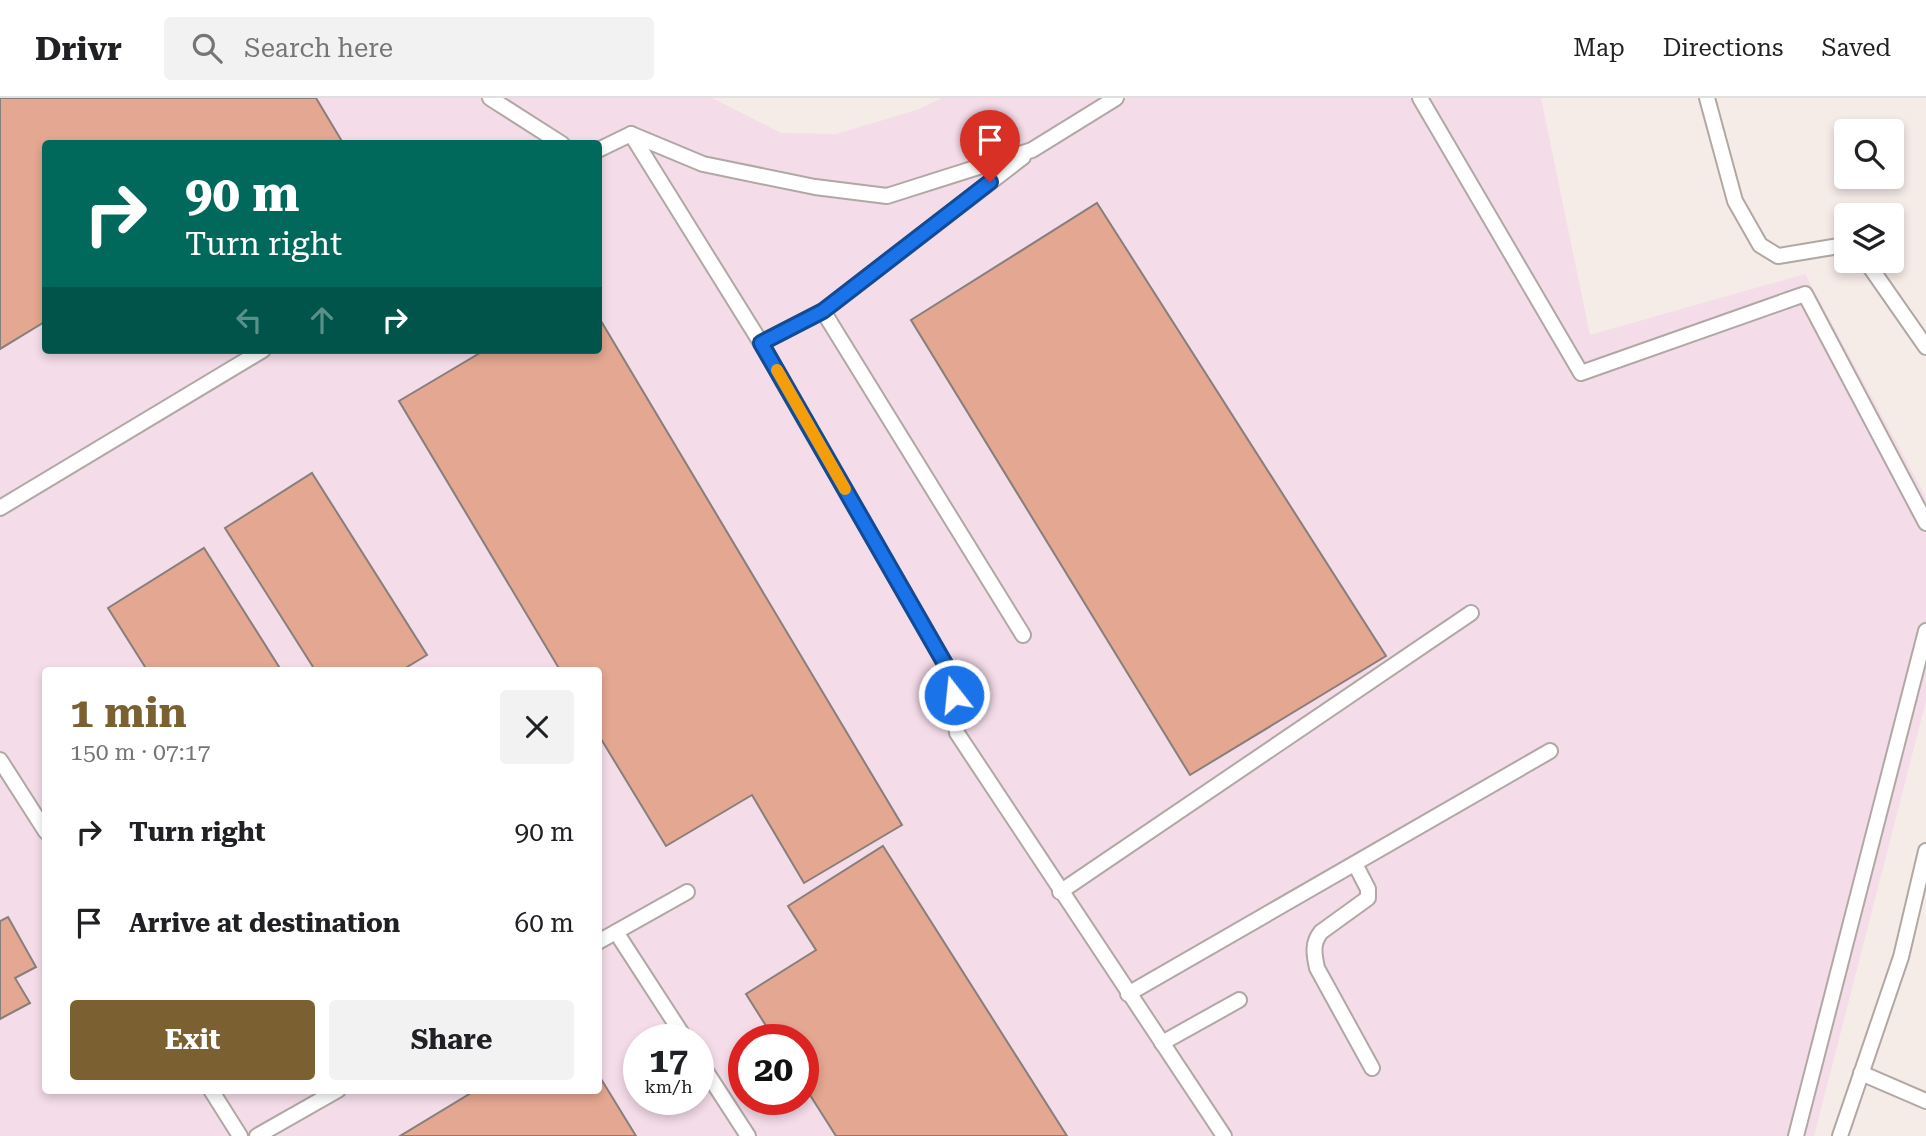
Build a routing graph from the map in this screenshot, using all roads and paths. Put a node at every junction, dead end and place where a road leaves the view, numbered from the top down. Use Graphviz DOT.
graph roads {
  1 [pos="490,98"];
  2 [pos="1116,98"];
  3 [pos="1419,98"];
  4 [pos="1707,98"];
  5 [pos="631,134"];
  6 [pos="556,140"];
  7 [pos="602,148"];
  8 [pos="1032,150"];
  9 [pos="1834,247"];
  10 [pos="1874,273"];
  11 [pos="823,311"];
  12 [pos="761,343"];
  13 [pos="1926,347"];
  14 [pos="256,354"];
  15 [pos="0,508"];
  16 [pos="1926,523"];
  17 [pos="1471,612"];
  18 [pos="1926,631"];
  19 [pos="1023,635"];
  20 [pos="1550,751"];
  21 [pos="0,760"];
  22 [pos="42,826"];
  23 [pos="1926,851"];
  24 [pos="1355,864"];
  25 [pos="687,892"];
  26 [pos="1060,892"];
  27 [pos="616,932"];
  28 [pos="602,940"];
  29 [pos="1128,993"];
  30 [pos="1239,1000"];
  31 [pos="675,1024"];
  32 [pos="1162,1043"];
  33 [pos="1372,1068"];
  34 [pos="1861,1073"];
  35 [pos="714,1084"];
  36 [pos="214,1094"];
  37 [pos="331,1094"];
  38 [pos="1926,1101"];
  39 [pos="240,1136"];
  40 [pos="257,1136"];
  41 [pos="748,1136"];
  42 [pos="1224,1136"];
  43 [pos="1796,1136"];
  44 [pos="1840,1136"];
  1 -- 6 [label="lane"];
  2 -- 8 [label="lane"];
  3 -- 16 [label="lane"];
  4 -- 9 [label="lane"];
  5 -- 7 [label="lane"];
  5 -- 8 [label="lane"];
  5 -- 12 [label="lane"];
  8 -- 11 [label="lane"];
  10 -- 13 [label="lane"];
  11 -- 12 [label="lane"];
  11 -- 19 [label="lane"];
  12 -- 26 [label="lane"];
  14 -- 15 [label="lane"];
  17 -- 26 [label="lane"];
  18 -- 43 [label="lane"];
  20 -- 24 [label="lane"];
  21 -- 22 [label="lane"];
  23 -- 34 [label="lane"];
  24 -- 29 [label="lane"];
  24 -- 33 [label="lane"];
  25 -- 27 [label="lane"];
  26 -- 29 [label="lane"];
  27 -- 28 [label="lane"];
  27 -- 31 [label="lane"];
  29 -- 32 [label="lane"];
  30 -- 32 [label="lane"];
  32 -- 42 [label="lane"];
  34 -- 38 [label="lane"];
  34 -- 44 [label="lane"];
  35 -- 41 [label="lane"];
  36 -- 39 [label="lane"];
  37 -- 40 [label="lane"];
}
